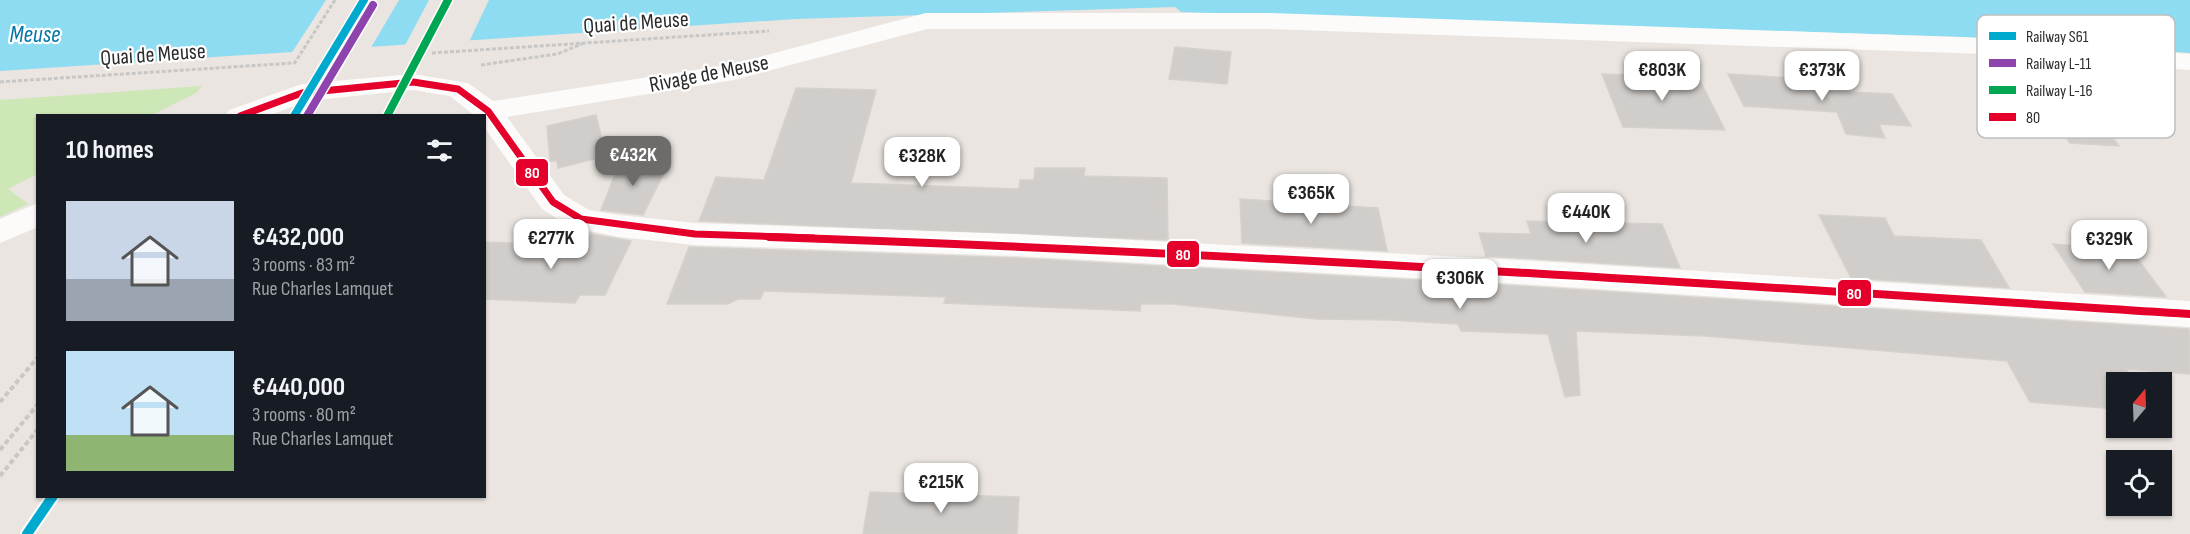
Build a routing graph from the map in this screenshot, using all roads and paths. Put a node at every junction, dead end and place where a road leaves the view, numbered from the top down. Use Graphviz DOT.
graph roads {
  1 [pos="335,0"];
  2 [pos="776,30"];
  3 [pos="585,43"];
  4 [pos="1977,46"];
  5 [pos="456,51"];
  6 [pos="2175,61"];
  7 [pos="307,62"];
  8 [pos="2190,62"];
  9 [pos="480,65"];
  10 [pos="292,67"];
  11 [pos="0,82"];
  12 [pos="489,111"];
  13 [pos="244,114"];
  14 [pos="36,215"];
  15 [pos="0,232"];
  16 [pos="2190,314"];
  17 [pos="36,359"];
  18 [pos="0,402"];
  19 [pos="36,406"];
  20 [pos="36,431"];
  21 [pos="0,450"];
  22 [pos="0,476"];
  1 -- 10 [label="path"];
  2 -- 3 [label="path, Quai de Meuse"];
  3 -- 5 [label="path, Quai de Meuse"];
  3 -- 9 [label="path"];
  4 -- 12 [label="street, Rivage de Meuse"];
  6 -- 8 [label="street, Rivage de Meuse"];
  7 -- 11 [label="path, Quai de Meuse"];
  12 -- 13 [label="street"];
  12 -- 16 [label="street"];
  14 -- 15 [label="street"];
  17 -- 18 [label="path"];
  19 -- 21 [label="path"];
  20 -- 22 [label="path"];
}
